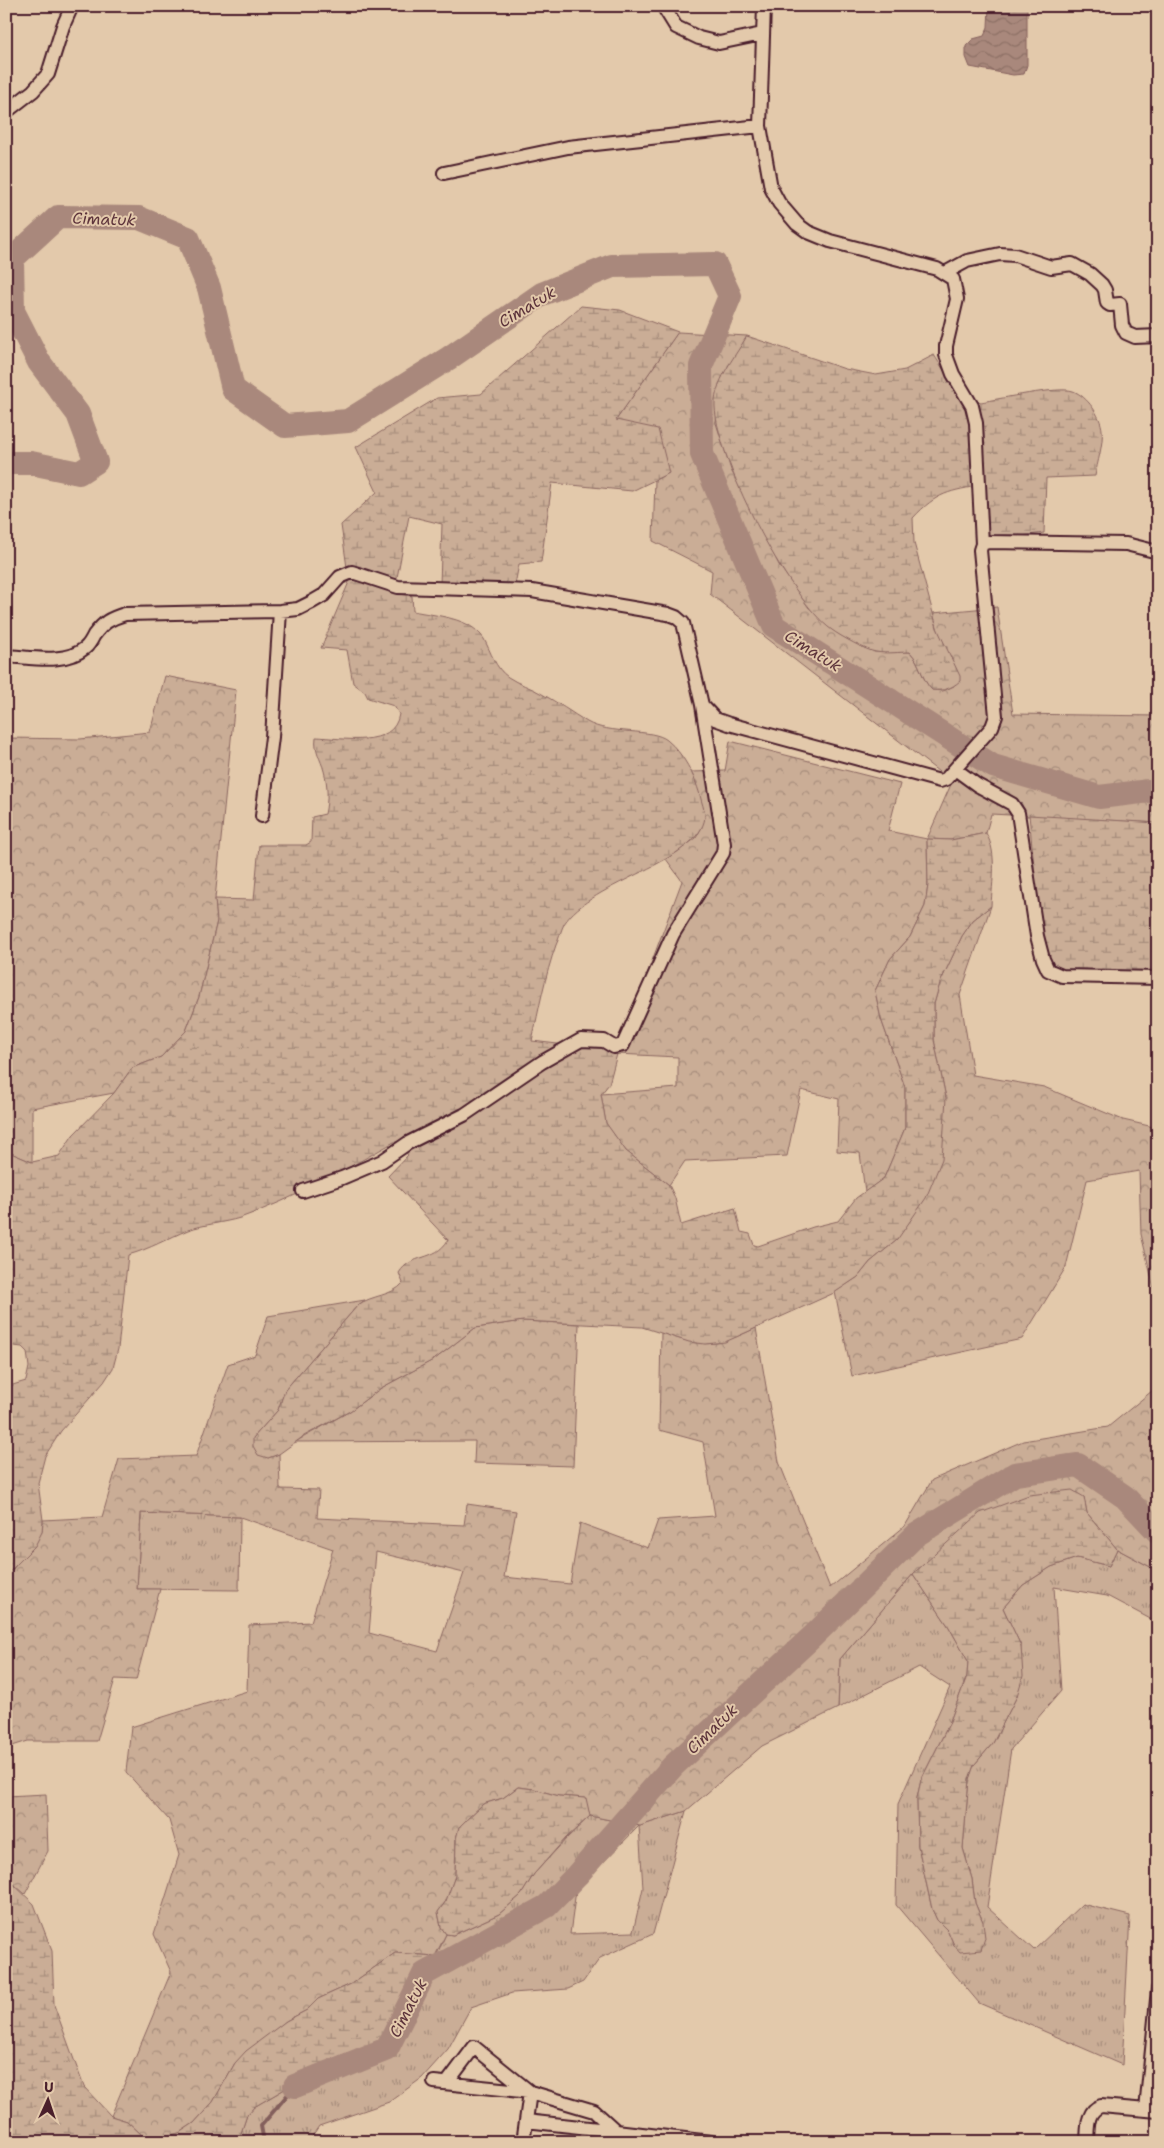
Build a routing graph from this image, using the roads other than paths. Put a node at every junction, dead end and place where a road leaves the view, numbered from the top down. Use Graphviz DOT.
graph roads {
  1 [pos="72,6"];
  2 [pos="663,6"];
  3 [pos="764,6"];
  4 [pos="762,34"];
  5 [pos="6,112"];
  6 [pos="760,126"];
  7 [pos="444,173"];
  8 [pos="945,273"];
  9 [pos="1158,336"];
  10 [pos="982,544"];
  11 [pos="1158,552"];
  12 [pos="280,612"];
  13 [pos="6,656"];
  14 [pos="702,705"];
  15 [pos="957,766"];
  16 [pos="262,816"];
  17 [pos="1158,978"];
  18 [pos="303,1191"];
  19 [pos="1158,1989"];
  20 [pos="1155,2040"];
  21 [pos="434,2082"];
  22 [pos="447,2083"];
  23 [pos="530,2092"];
  24 [pos="1152,2111"];
  25 [pos="526,2120"];
  26 [pos="616,2136"];
  27 [pos="523,2142"];
  28 [pos="711,2142"];
  29 [pos="1087,2142"];
  1 -- 5 [label="street"];
  2 -- 4 [label="street"];
  3 -- 4 [label="street"];
  4 -- 6 [label="street"];
  6 -- 7 [label="street"];
  6 -- 8 [label="street"];
  8 -- 9 [label="street"];
  8 -- 10 [label="street"];
  10 -- 11 [label="street"];
  10 -- 15 [label="street"];
  12 -- 13 [label="street"];
  12 -- 14 [label="street"];
  12 -- 16 [label="street"];
  14 -- 15 [label="street"];
  14 -- 18 [label="street"];
  15 -- 17 [label="street"];
  19 -- 20 [label="street"];
  20 -- 24 [label="street"];
  21 -- 22 [label="street"];
  22 -- 23 [label="street"];
  22 -- 23 [label="street"];
  23 -- 25 [label="street"];
  23 -- 26 [label="street"];
  24 -- 29 [label="street"];
  25 -- 26 [label="street"];
  25 -- 27 [label="street"];
  26 -- 28 [label="street"];
}
